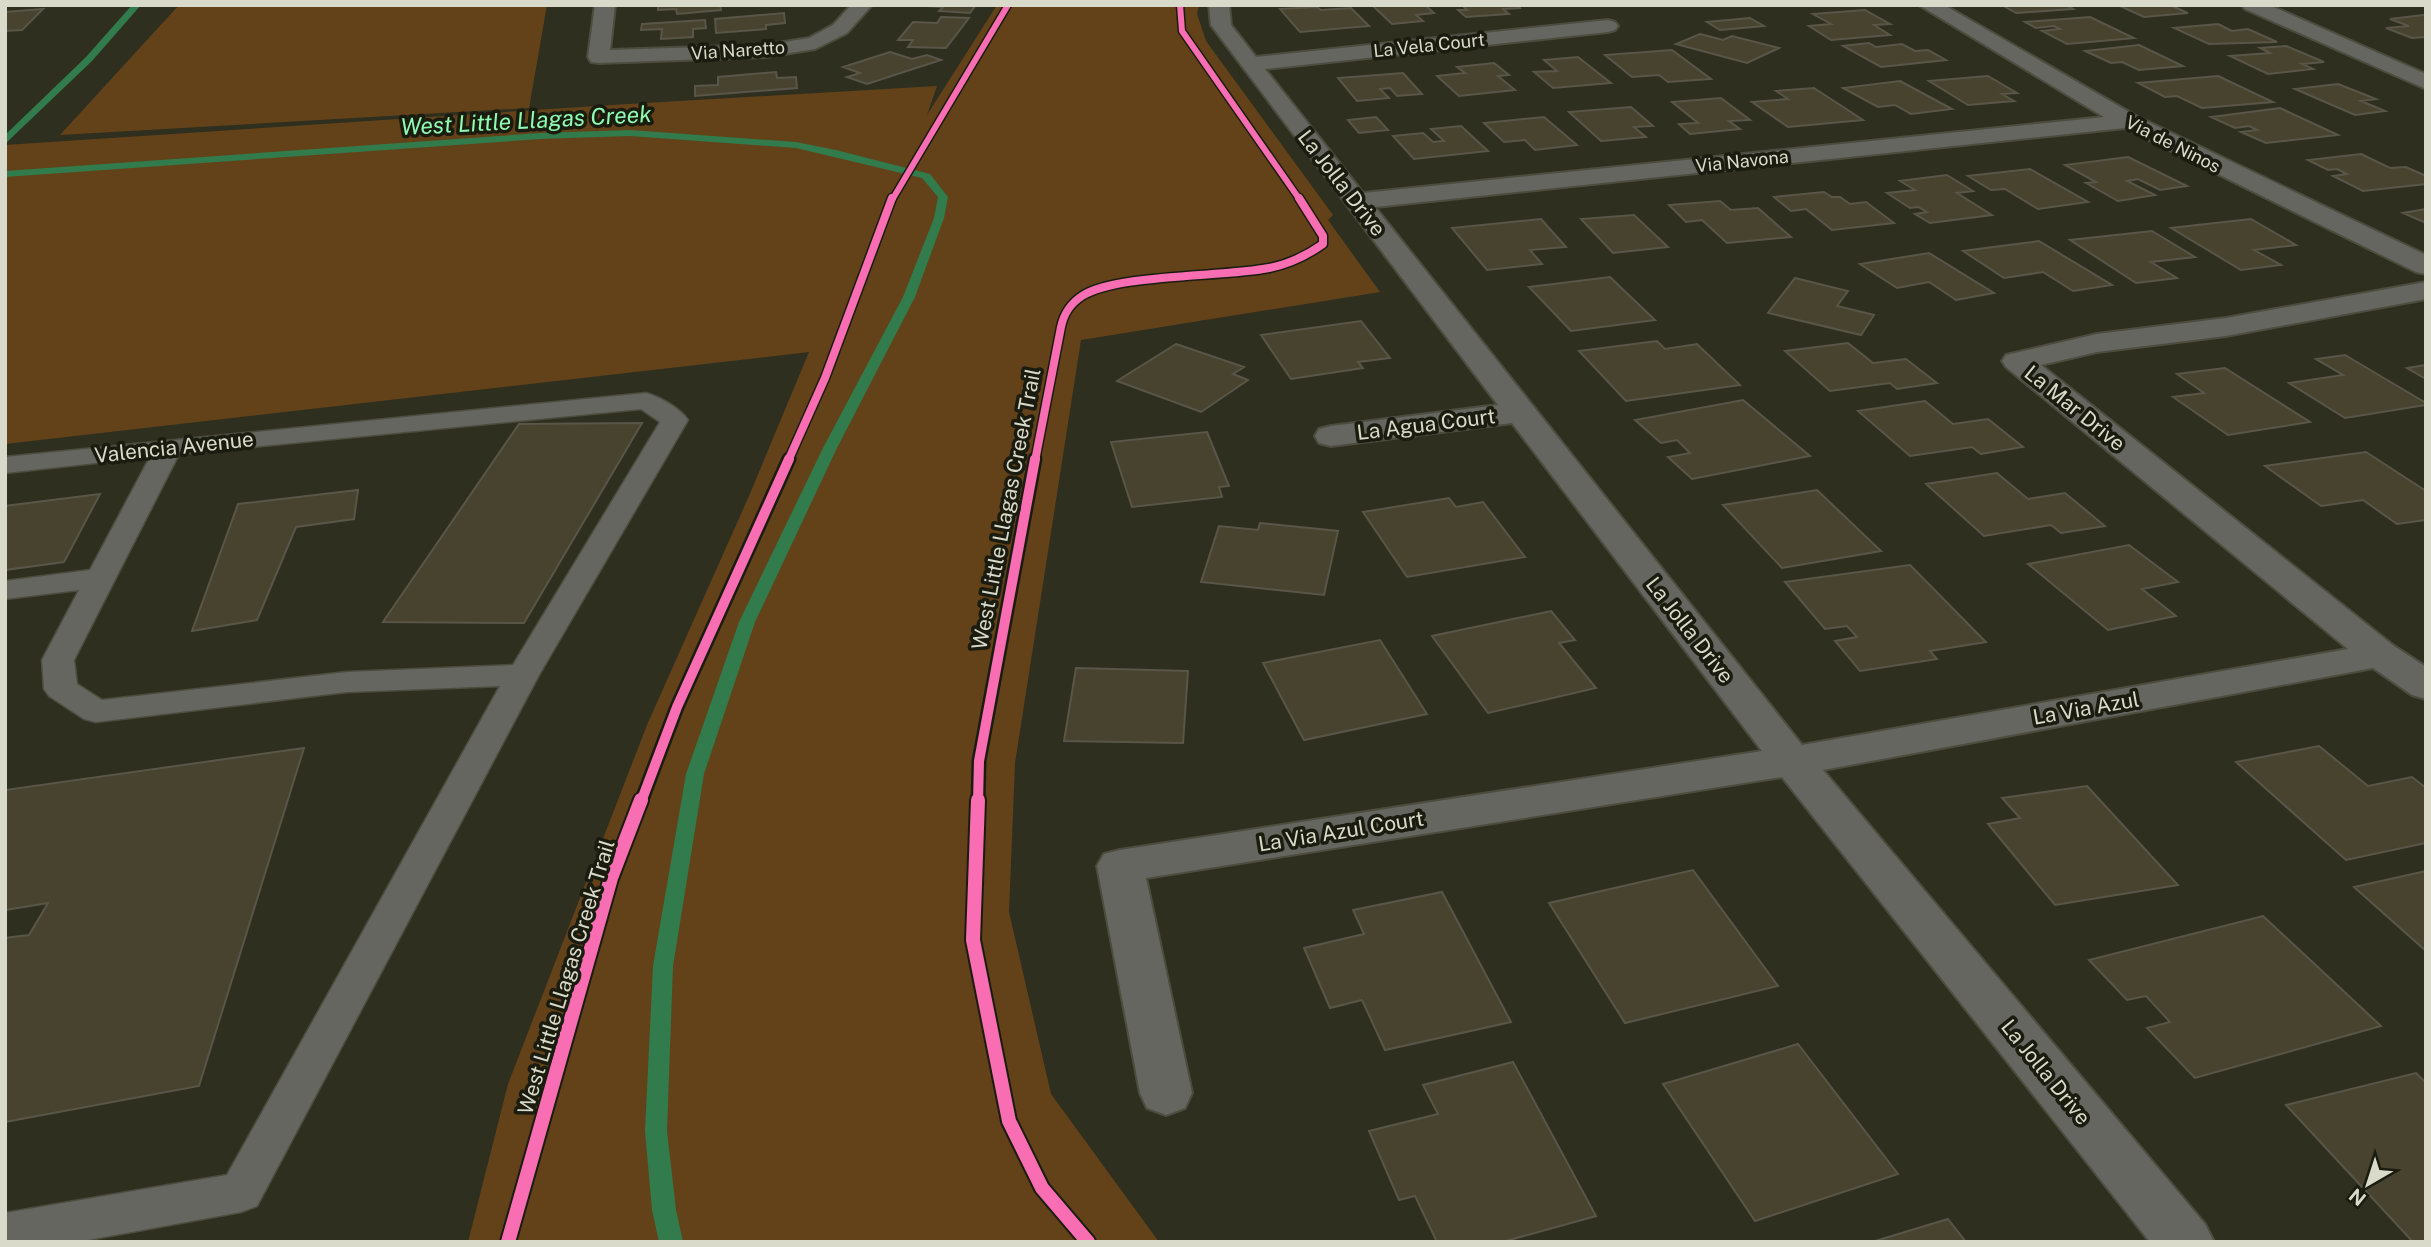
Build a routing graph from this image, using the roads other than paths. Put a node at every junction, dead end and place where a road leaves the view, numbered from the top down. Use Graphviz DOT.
graph roads {
  1 [pos="605,5"];
  2 [pos="862,5"];
  3 [pos="1219,5"];
  4 [pos="1929,5"];
  5 [pos="2252,5"];
  6 [pos="1608,26"];
  7 [pos="1250,64"];
  8 [pos="2426,82"];
  9 [pos="2128,121"];
  10 [pos="1356,201"];
  11 [pos="2426,267"];
  12 [pos="2426,290"];
  13 [pos="1520,412"];
  14 [pos="1331,436"];
  15 [pos="169,447"];
  16 [pos="5,465"];
  17 [pos="101,579"];
  18 [pos="5,590"];
  19 [pos="2380,655"];
  20 [pos="523,676"];
  21 [pos="2426,687"];
  22 [pos="1792,761"];
  23 [pos="1166,1093"];
  24 [pos="5,1234"];
  25 [pos="2185,1242"];
  1 -- 2 [label="street, Via Naretto"];
  3 -- 7 [label="street, La Jolla Drive"];
  4 -- 9 [label="street, Via de Ninos"];
  5 -- 8 [label="street"];
  6 -- 7 [label="street, La Vela Court"];
  7 -- 10 [label="street, La Jolla Drive"];
  9 -- 10 [label="street, Via Navona"];
  9 -- 11 [label="street, Via de Ninos"];
  10 -- 13 [label="street, La Jolla Drive"];
  12 -- 19 [label="street, La Mar Drive"];
  13 -- 14 [label="street, La Agua Court"];
  13 -- 22 [label="street, La Jolla Drive"];
  15 -- 16 [label="lane, Valencia Avenue"];
  15 -- 17 [label="lane"];
  15 -- 20 [label="lane, Valencia Avenue"];
  17 -- 18 [label="lane"];
  17 -- 20 [label="lane"];
  19 -- 21 [label="street, La Mar Drive"];
  19 -- 22 [label="street, La Via Azul"];
  20 -- 24 [label="lane"];
  22 -- 23 [label="street, La Via Azul Court"];
  22 -- 25 [label="street, La Jolla Drive"];
}
